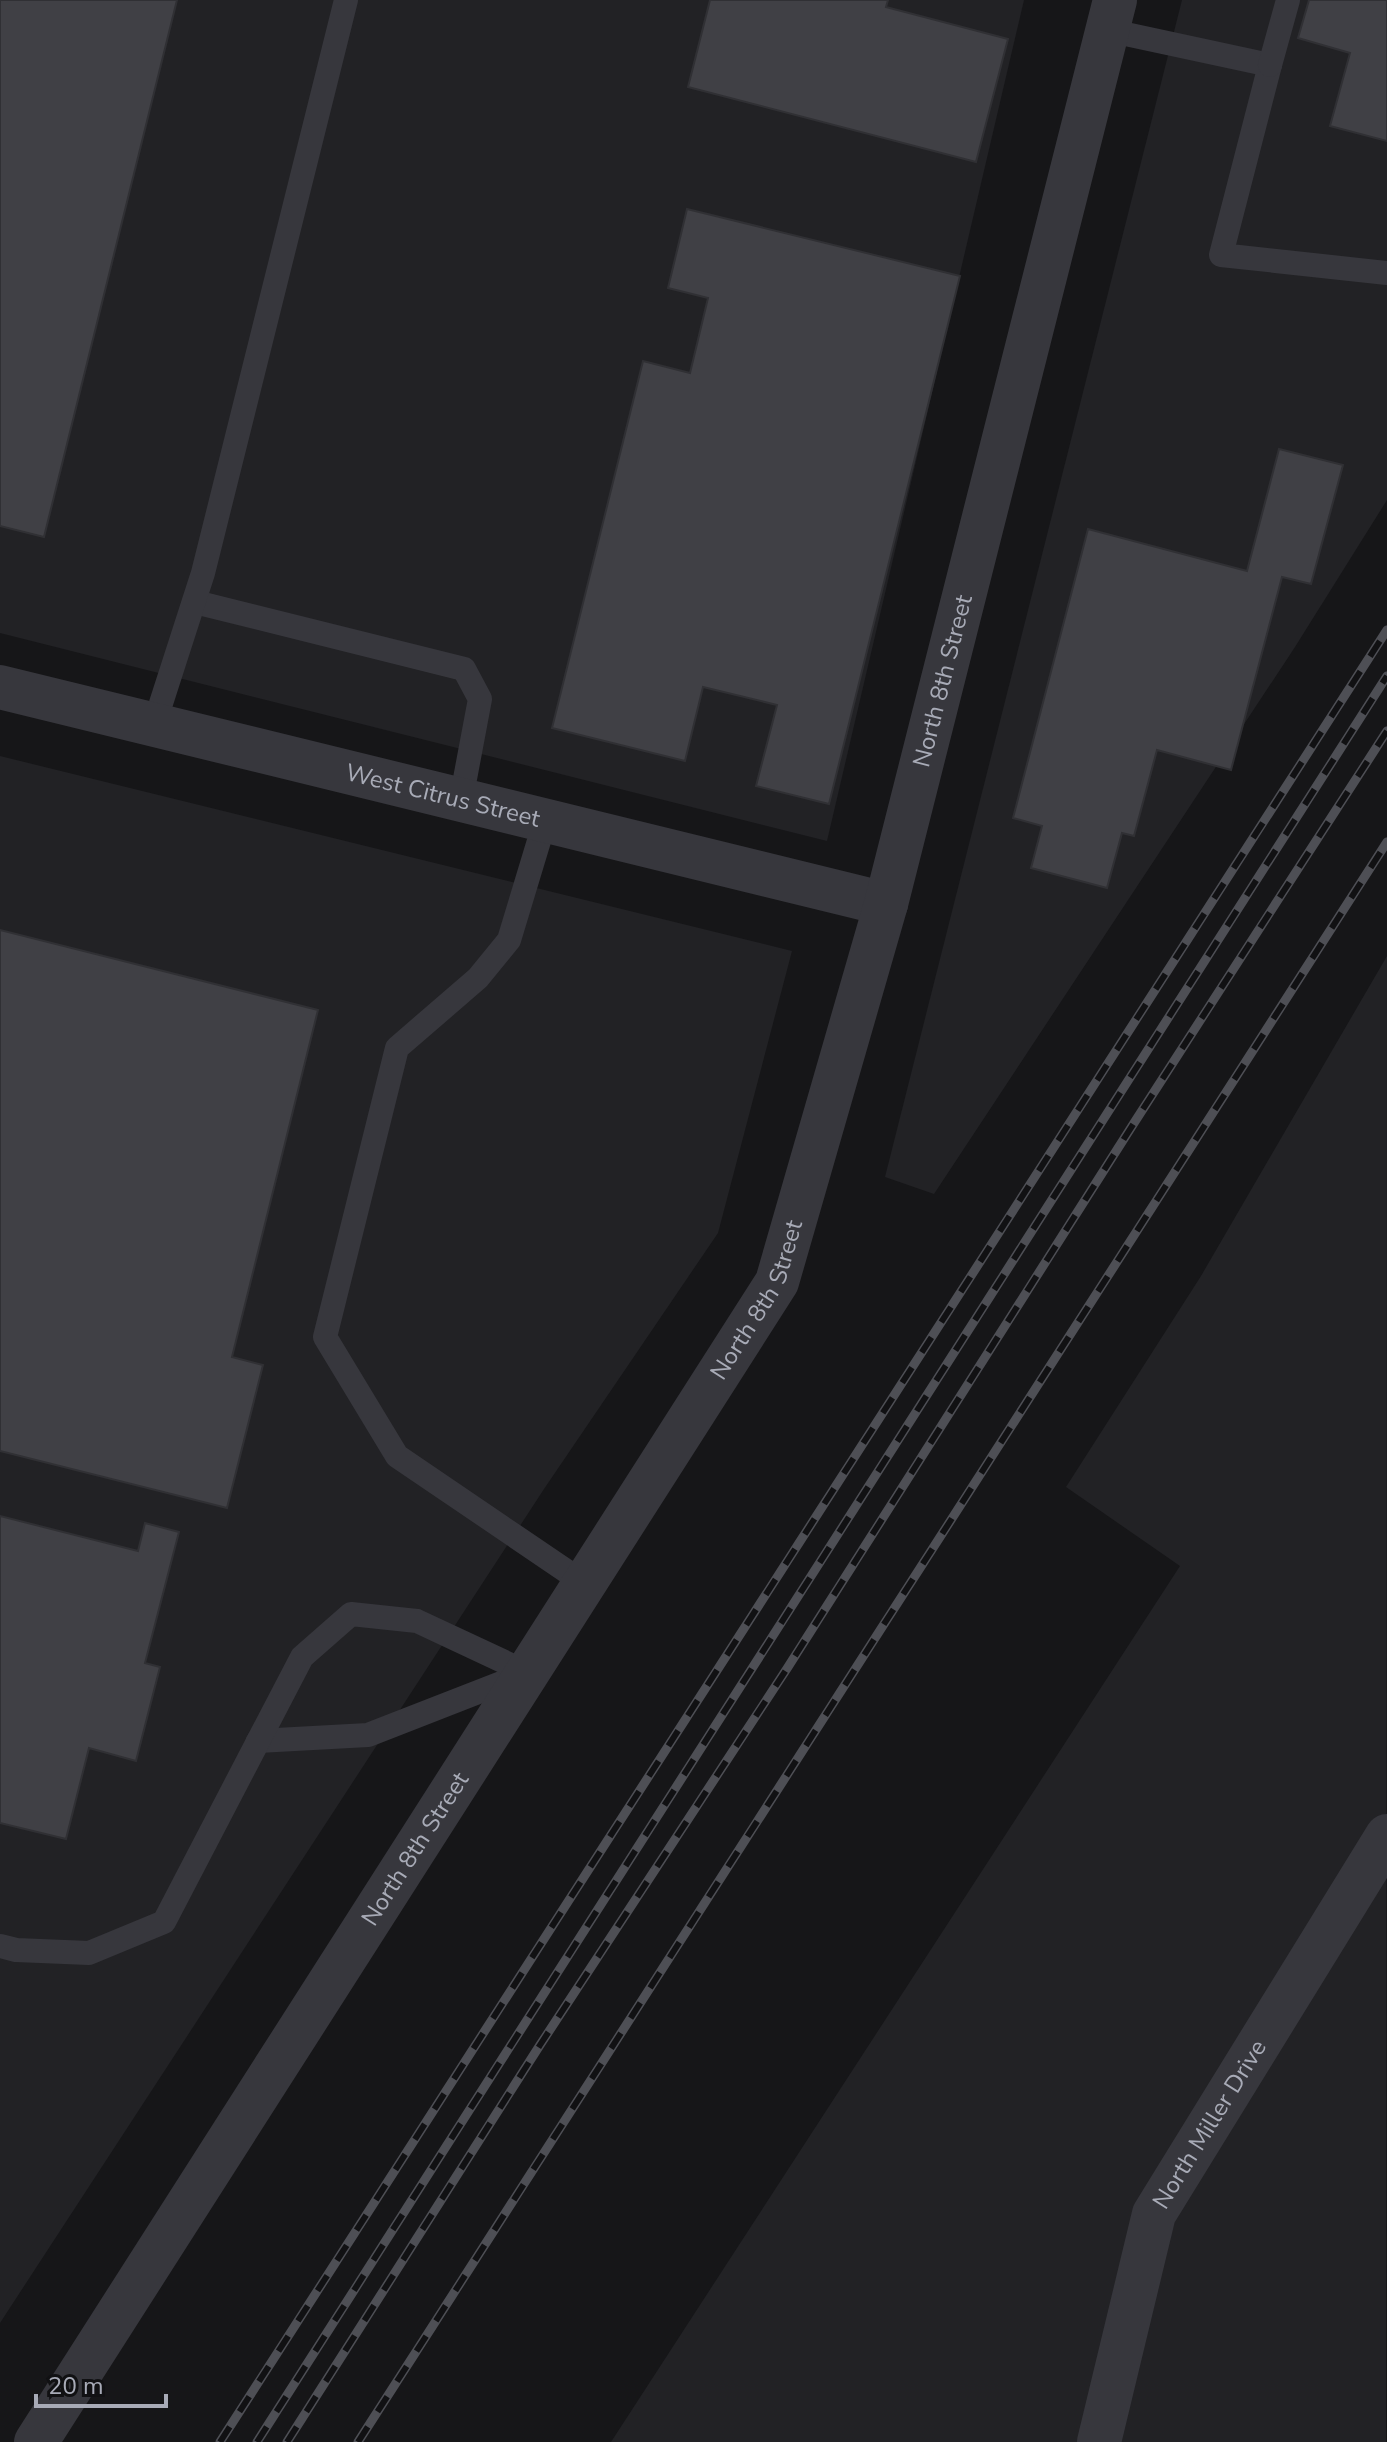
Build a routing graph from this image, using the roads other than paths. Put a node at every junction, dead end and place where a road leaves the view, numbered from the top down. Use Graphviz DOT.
graph roads {
  1 [pos="346,0"];
  2 [pos="1288,0"];
  3 [pos="1111,15"];
  4 [pos="1270,65"];
  5 [pos="1387,273"];
  6 [pos="195,602"];
  7 [pos="0,687"];
  8 [pos="154,725"];
  9 [pos="461,800"];
  10 [pos="545,821"];
  11 [pos="886,904"];
  12 [pos="584,1583"];
  13 [pos="528,1673"];
  14 [pos="258,1741"];
  15 [pos="1387,1836"];
  16 [pos="0,1946"];
  17 [pos="36,2442"];
  18 [pos="1099,2442"];
  1 -- 6 [label="lane"];
  2 -- 4 [label="lane"];
  3 -- 4 [label="lane"];
  3 -- 11 [label="street, North 8th Street"];
  4 -- 5 [label="lane"];
  6 -- 8 [label="lane"];
  6 -- 9 [label="lane"];
  7 -- 8 [label="street, West Citrus Street"];
  8 -- 9 [label="street, West Citrus Street"];
  9 -- 10 [label="street, West Citrus Street"];
  10 -- 11 [label="street, West Citrus Street"];
  10 -- 12 [label="lane"];
  11 -- 12 [label="street, North 8th Street"];
  12 -- 13 [label="street, North 8th Street"];
  13 -- 14 [label="lane"];
  13 -- 14 [label="lane"];
  13 -- 17 [label="street, North 8th Street"];
  14 -- 16 [label="lane"];
  15 -- 18 [label="street, North Miller Drive"];
}
